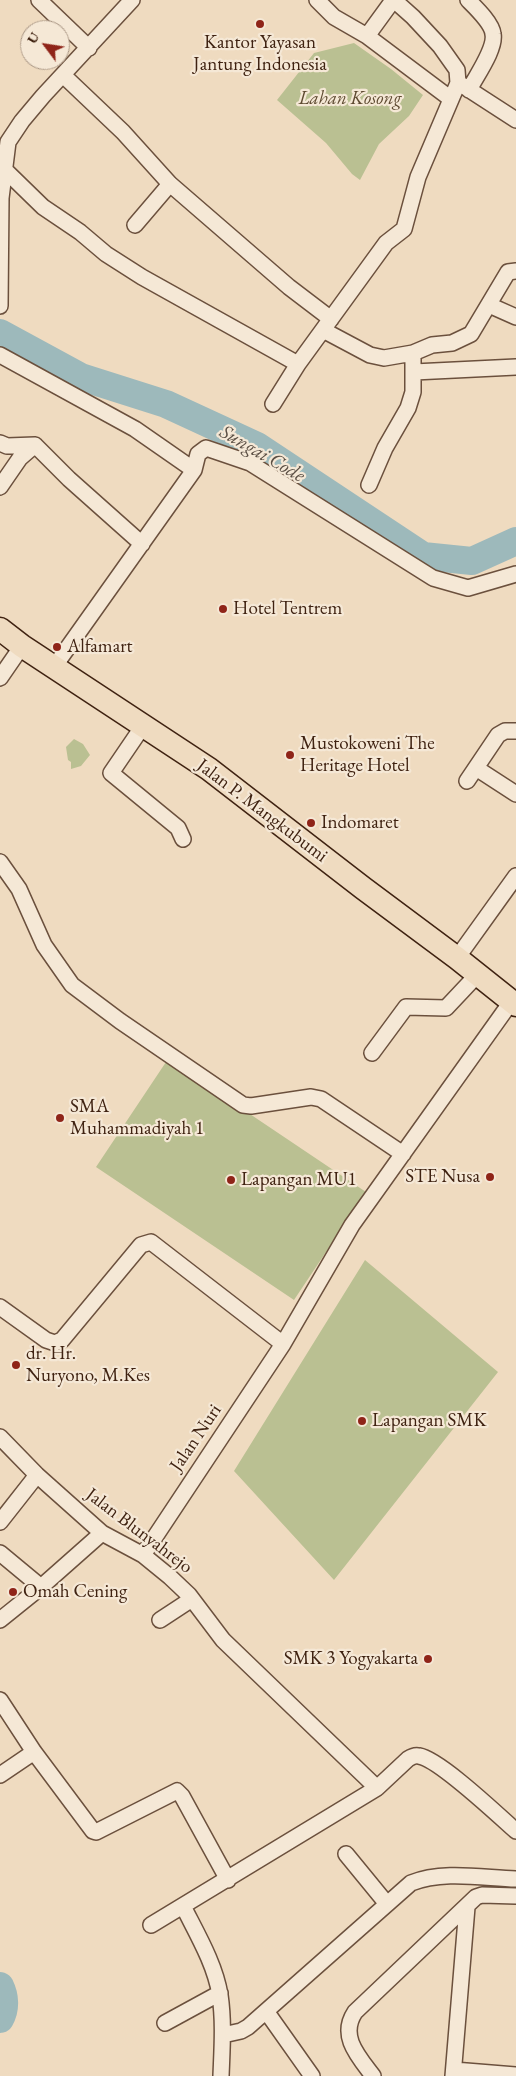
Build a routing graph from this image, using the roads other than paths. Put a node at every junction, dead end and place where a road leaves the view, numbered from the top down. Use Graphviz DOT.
graph roads {
  1 [pos="39,0"];
  2 [pos="132,0"];
  3 [pos="317,0"];
  4 [pos="468,0"];
  5 [pos="367,36"];
  6 [pos="89,48"];
  7 [pos="63,75"];
  8 [pos="463,87"];
  9 [pos="451,99"];
  10 [pos="516,120"];
  11 [pos="5,170"];
  12 [pos="170,184"];
  13 [pos="1,197"];
  14 [pos="135,224"];
  15 [pos="516,271"];
  16 [pos="489,304"];
  17 [pos="0,306"];
  18 [pos="516,317"];
  19 [pos="327,324"];
  20 [pos="413,353"];
  21 [pos="0,356"];
  22 [pos="298,364"];
  23 [pos="516,367"];
  24 [pos="414,372"];
  25 [pos="273,404"];
  26 [pos="0,443"];
  27 [pos="35,445"];
  28 [pos="194,470"];
  29 [pos="369,485"];
  30 [pos="0,487"];
  31 [pos="142,544"];
  32 [pos="516,574"];
  33 [pos="0,629"];
  34 [pos="22,646"];
  35 [pos="54,666"];
  36 [pos="0,678"];
  37 [pos="143,726"];
  38 [pos="516,731"];
  39 [pos="476,768"];
  40 [pos="467,781"];
  41 [pos="516,794"];
  42 [pos="183,839"];
  43 [pos="0,862"];
  44 [pos="516,876"];
  45 [pos="457,958"];
  46 [pos="478,974"];
  47 [pos="514,1003"];
  48 [pos="372,1053"];
  49 [pos="403,1154"];
  50 [pos="0,1306"];
  51 [pos="283,1344"];
  52 [pos="0,1438"];
  53 [pos="37,1475"];
  54 [pos="0,1522"];
  55 [pos="102,1533"];
  56 [pos="0,1553"];
  57 [pos="143,1555"];
  58 [pos="41,1587"];
  59 [pos="192,1600"];
  60 [pos="0,1620"];
  61 [pos="160,1620"];
  62 [pos="0,1700"];
  63 [pos="34,1752"];
  64 [pos="0,1775"];
  65 [pos="377,1788"];
  66 [pos="516,1830"];
  67 [pos="346,1854"];
  68 [pos="516,1879"];
  69 [pos="228,1880"];
  70 [pos="516,1896"];
  71 [pos="387,1904"];
  72 [pos="183,1906"];
  73 [pos="467,1907"];
  74 [pos="151,1925"];
  75 [pos="220,1993"];
  76 [pos="266,2011"];
  77 [pos="165,2023"];
  78 [pos="223,2035"];
  79 [pos="453,2073"];
  80 [pos="516,2075"];
  81 [pos="221,2076"];
  82 [pos="312,2076"];
  83 [pos="373,2076"];
  1 -- 6 [label="street"];
  2 -- 6 [label="street"];
  3 -- 5 [label="street"];
  4 -- 8 [label="street"];
  5 -- 8 [label="street"];
  5 -- 9 [label="street"];
  6 -- 7 [label="street"];
  7 -- 11 [label="street"];
  7 -- 12 [label="street"];
  8 -- 9 [label="street"];
  8 -- 10 [label="street"];
  9 -- 19 [label="street"];
  11 -- 13 [label="street"];
  11 -- 22 [label="street"];
  12 -- 14 [label="street"];
  12 -- 19 [label="street"];
  13 -- 17 [label="street"];
  15 -- 16 [label="street"];
  16 -- 18 [label="street"];
  16 -- 20 [label="street"];
  19 -- 20 [label="street"];
  19 -- 22 [label="street"];
  20 -- 24 [label="street"];
  21 -- 28 [label="street"];
  22 -- 25 [label="street"];
  23 -- 24 [label="street"];
  24 -- 29 [label="street"];
  26 -- 27 [label="street"];
  27 -- 30 [label="street"];
  27 -- 31 [label="street"];
  28 -- 31 [label="street"];
  28 -- 32 [label="street"];
  31 -- 35 [label="street"];
  33 -- 34 [label="main road, Jalan P. Mangkubumi"];
  34 -- 35 [label="main road, Jalan P. Mangkubumi"];
  34 -- 36 [label="street"];
  35 -- 37 [label="main road, Jalan P. Mangkubumi"];
  37 -- 42 [label="street"];
  37 -- 45 [label="main road, Jalan P. Mangkubumi"];
  38 -- 39 [label="street"];
  39 -- 40 [label="street"];
  39 -- 41 [label="street"];
  43 -- 49 [label="street"];
  44 -- 45 [label="street"];
  45 -- 46 [label="main road, Jalan P. Mangkubumi"];
  46 -- 47 [label="main road, Jalan P. Mangkubumi"];
  46 -- 48 [label="street"];
  47 -- 49 [label="street, Jalan Nuri"];
  49 -- 51 [label="street, Jalan Nuri"];
  50 -- 51 [label="street"];
  51 -- 57 [label="street, Jalan Nuri"];
  52 -- 53 [label="street, Jalan Blunyahrejo"];
  53 -- 54 [label="street"];
  53 -- 55 [label="street, Jalan Blunyahrejo"];
  55 -- 57 [label="street, Jalan Blunyahrejo"];
  55 -- 58 [label="street"];
  56 -- 58 [label="street"];
  57 -- 59 [label="street, Jalan Blunyahrejo"];
  58 -- 60 [label="street"];
  59 -- 61 [label="street"];
  59 -- 65 [label="street, Jalan Blunyahrejo"];
  62 -- 63 [label="street"];
  63 -- 64 [label="street"];
  63 -- 69 [label="street"];
  65 -- 66 [label="street"];
  65 -- 69 [label="street"];
  67 -- 71 [label="street"];
  68 -- 71 [label="street"];
  69 -- 72 [label="street"];
  70 -- 73 [label="street"];
  71 -- 76 [label="street"];
  72 -- 74 [label="street"];
  72 -- 75 [label="street"];
  73 -- 79 [label="street"];
  73 -- 83 [label="street"];
  75 -- 77 [label="street"];
  75 -- 78 [label="street"];
  76 -- 78 [label="street"];
  76 -- 82 [label="street"];
  78 -- 81 [label="street"];
  79 -- 80 [label="street"];
}
